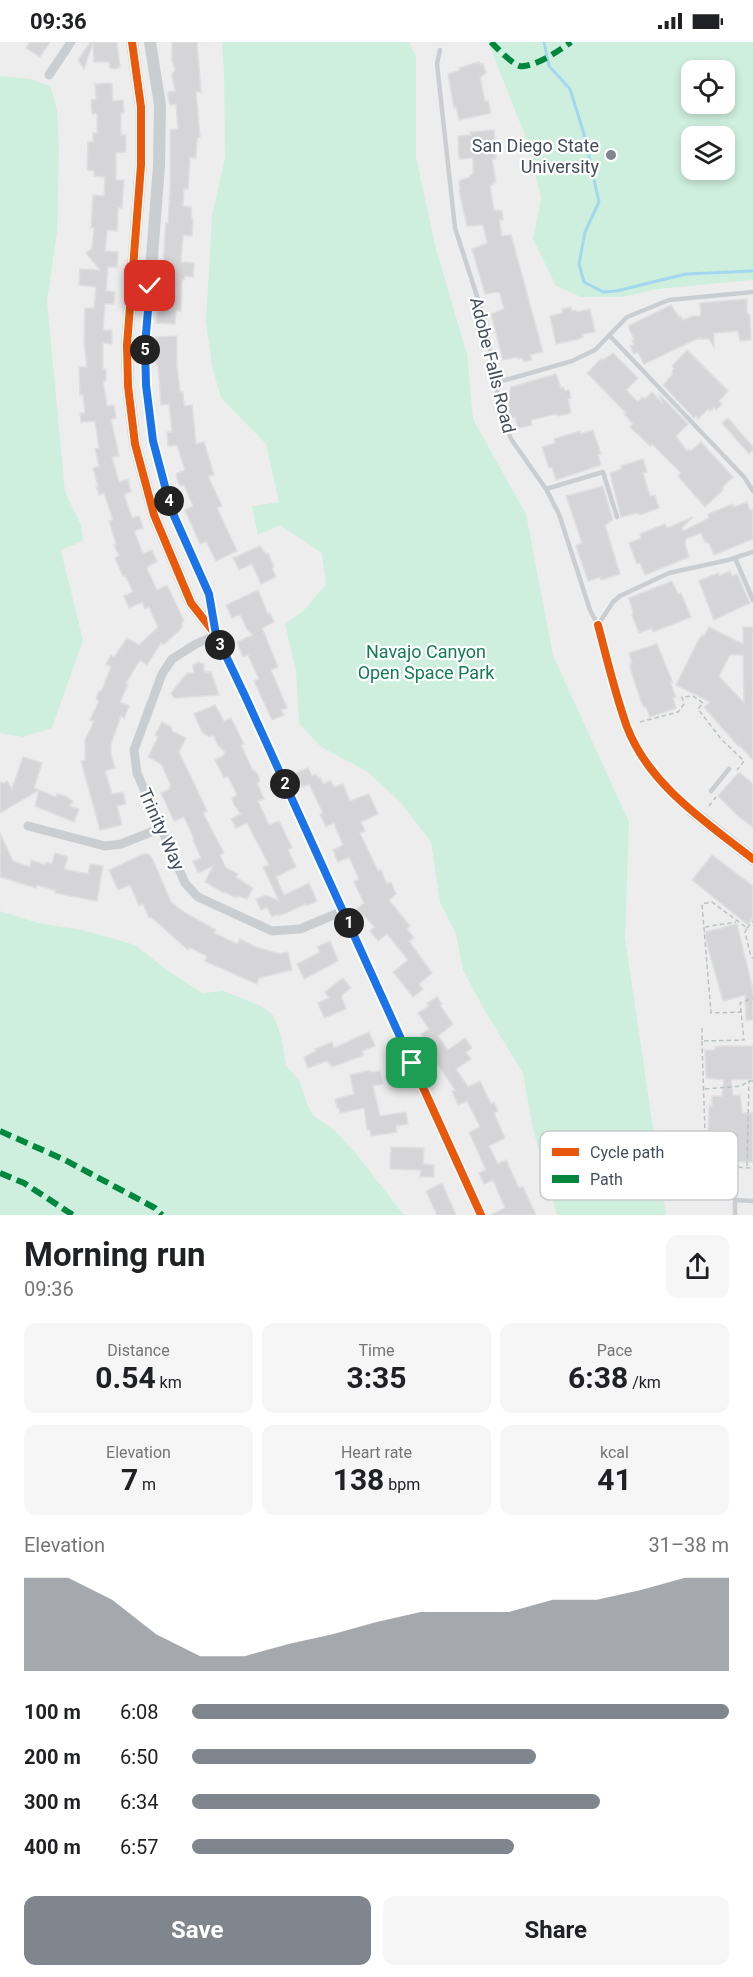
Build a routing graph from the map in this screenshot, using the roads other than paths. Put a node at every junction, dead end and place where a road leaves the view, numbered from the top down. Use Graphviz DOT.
graph roads {
  1 [pos="71,42"];
  2 [pos="132,42"];
  3 [pos="150,42"];
  4 [pos="440,50"];
  5 [pos="49,75"];
  6 [pos="753,292"];
  7 [pos="609,335"];
  8 [pos="495,383"];
  9 [pos="546,489"];
  10 [pos="753,491"];
  11 [pos="617,517"];
  12 [pos="753,552"];
  13 [pos="735,558"];
  14 [pos="753,600"];
  15 [pos="598,625"];
  16 [pos="216,635"];
  17 [pos="729,770"];
  18 [pos="711,791"];
  19 [pos="692,811"];
  20 [pos="28,826"];
  21 [pos="161,828"];
  22 [pos="753,859"];
  23 [pos="343,911"];
  24 [pos="753,1201"];
  25 [pos="481,1215"];
  26 [pos="735,1215"];
  1 -- 5 [label="street"];
  2 -- 16 [label="street"];
  3 -- 16 [label="street"];
  4 -- 8 [label="lane, Adobe Falls Road"];
  6 -- 7 [label="lane"];
  7 -- 8 [label="lane"];
  7 -- 10 [label="lane"];
  8 -- 9 [label="lane, Adobe Falls Road"];
  9 -- 11 [label="lane"];
  9 -- 15 [label="lane, Adobe Falls Road"];
  12 -- 13 [label="lane"];
  13 -- 14 [label="lane"];
  13 -- 15 [label="lane"];
  15 -- 19 [label="street, Adobe Falls Road"];
  16 -- 21 [label="street, Trinity Way"];
  16 -- 23 [label="street"];
  17 -- 18 [label="lane"];
  19 -- 22 [label="street, Adobe Falls Road"];
  20 -- 21 [label="street"];
  21 -- 23 [label="street, Trinity Way"];
  23 -- 25 [label="street"];
  24 -- 26 [label="lane"];
}
